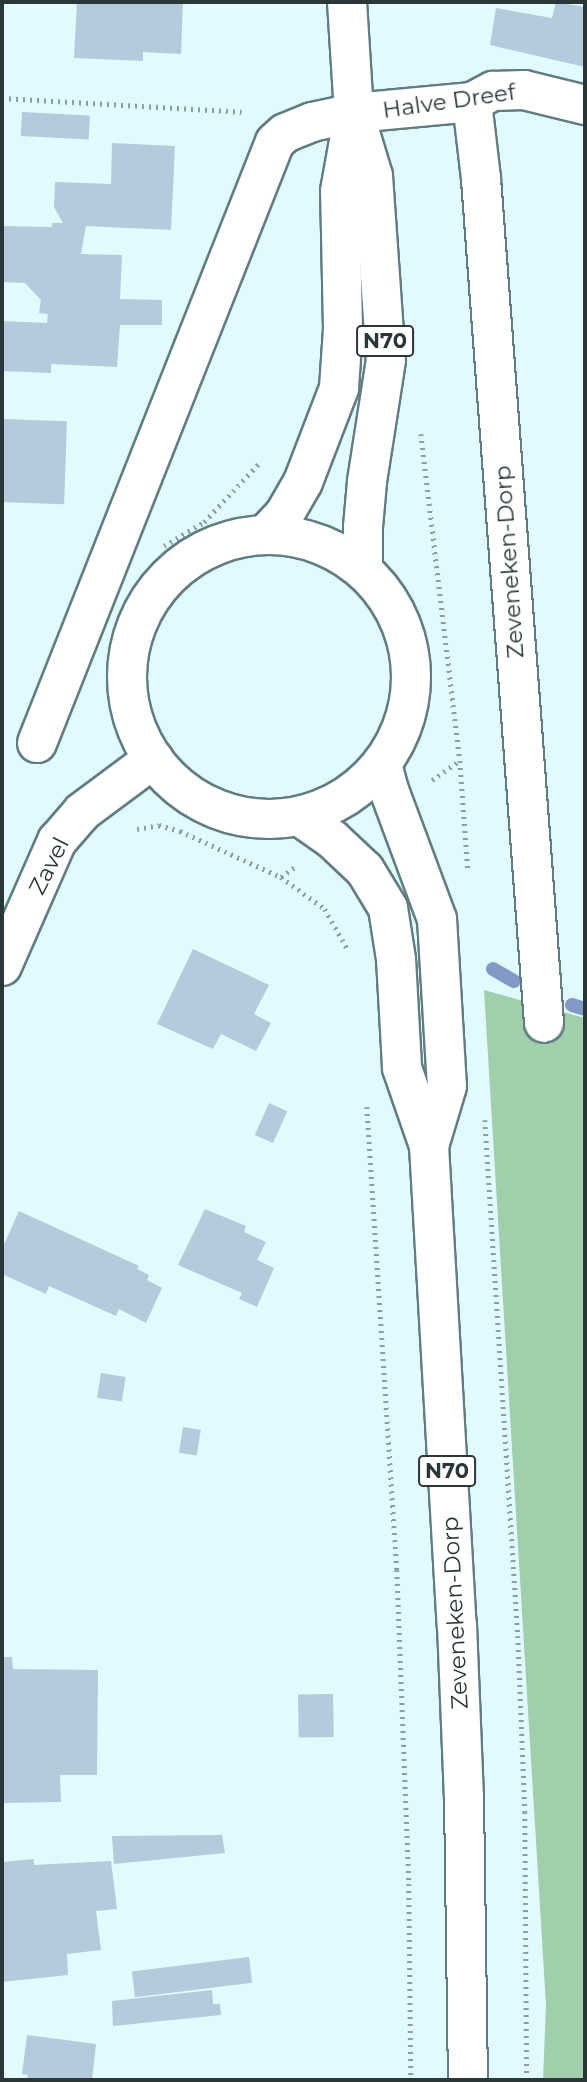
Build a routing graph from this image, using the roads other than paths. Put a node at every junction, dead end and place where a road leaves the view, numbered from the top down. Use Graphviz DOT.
graph roads {
  1 [pos="347,2"];
  2 [pos="472,102"];
  3 [pos="585,105"];
  4 [pos="354,113"];
  5 [pos="266,534"];
  6 [pos="363,570"];
  7 [pos="37,743"];
  8 [pos="153,759"];
  9 [pos="382,764"];
  10 [pos="299,816"];
  11 [pos="2,966"];
  12 [pos="544,1023"];
  13 [pos="429,1146"];
  14 [pos="468,2080"];
  1 -- 4 [label="main road, N70"];
  2 -- 3 [label="main road, Halve Dreef"];
  2 -- 4 [label="main road, Halve Dreef"];
  2 -- 12 [label="main road, Zeveneken-Dorp"];
  4 -- 5 [label="main road, N70"];
  4 -- 6 [label="main road, N70"];
  4 -- 7 [label="main road"];
  5 -- 6 [label="main road"];
  5 -- 8 [label="main road"];
  6 -- 9 [label="main road"];
  8 -- 10 [label="main road"];
  8 -- 11 [label="main road, Zavel"];
  9 -- 10 [label="main road"];
  9 -- 13 [label="main road, Zeveneken-Dorp / N70"];
  10 -- 13 [label="main road, Zeveneken-Dorp / N70"];
  13 -- 14 [label="main road, Zeveneken-Dorp / N70"];
}
